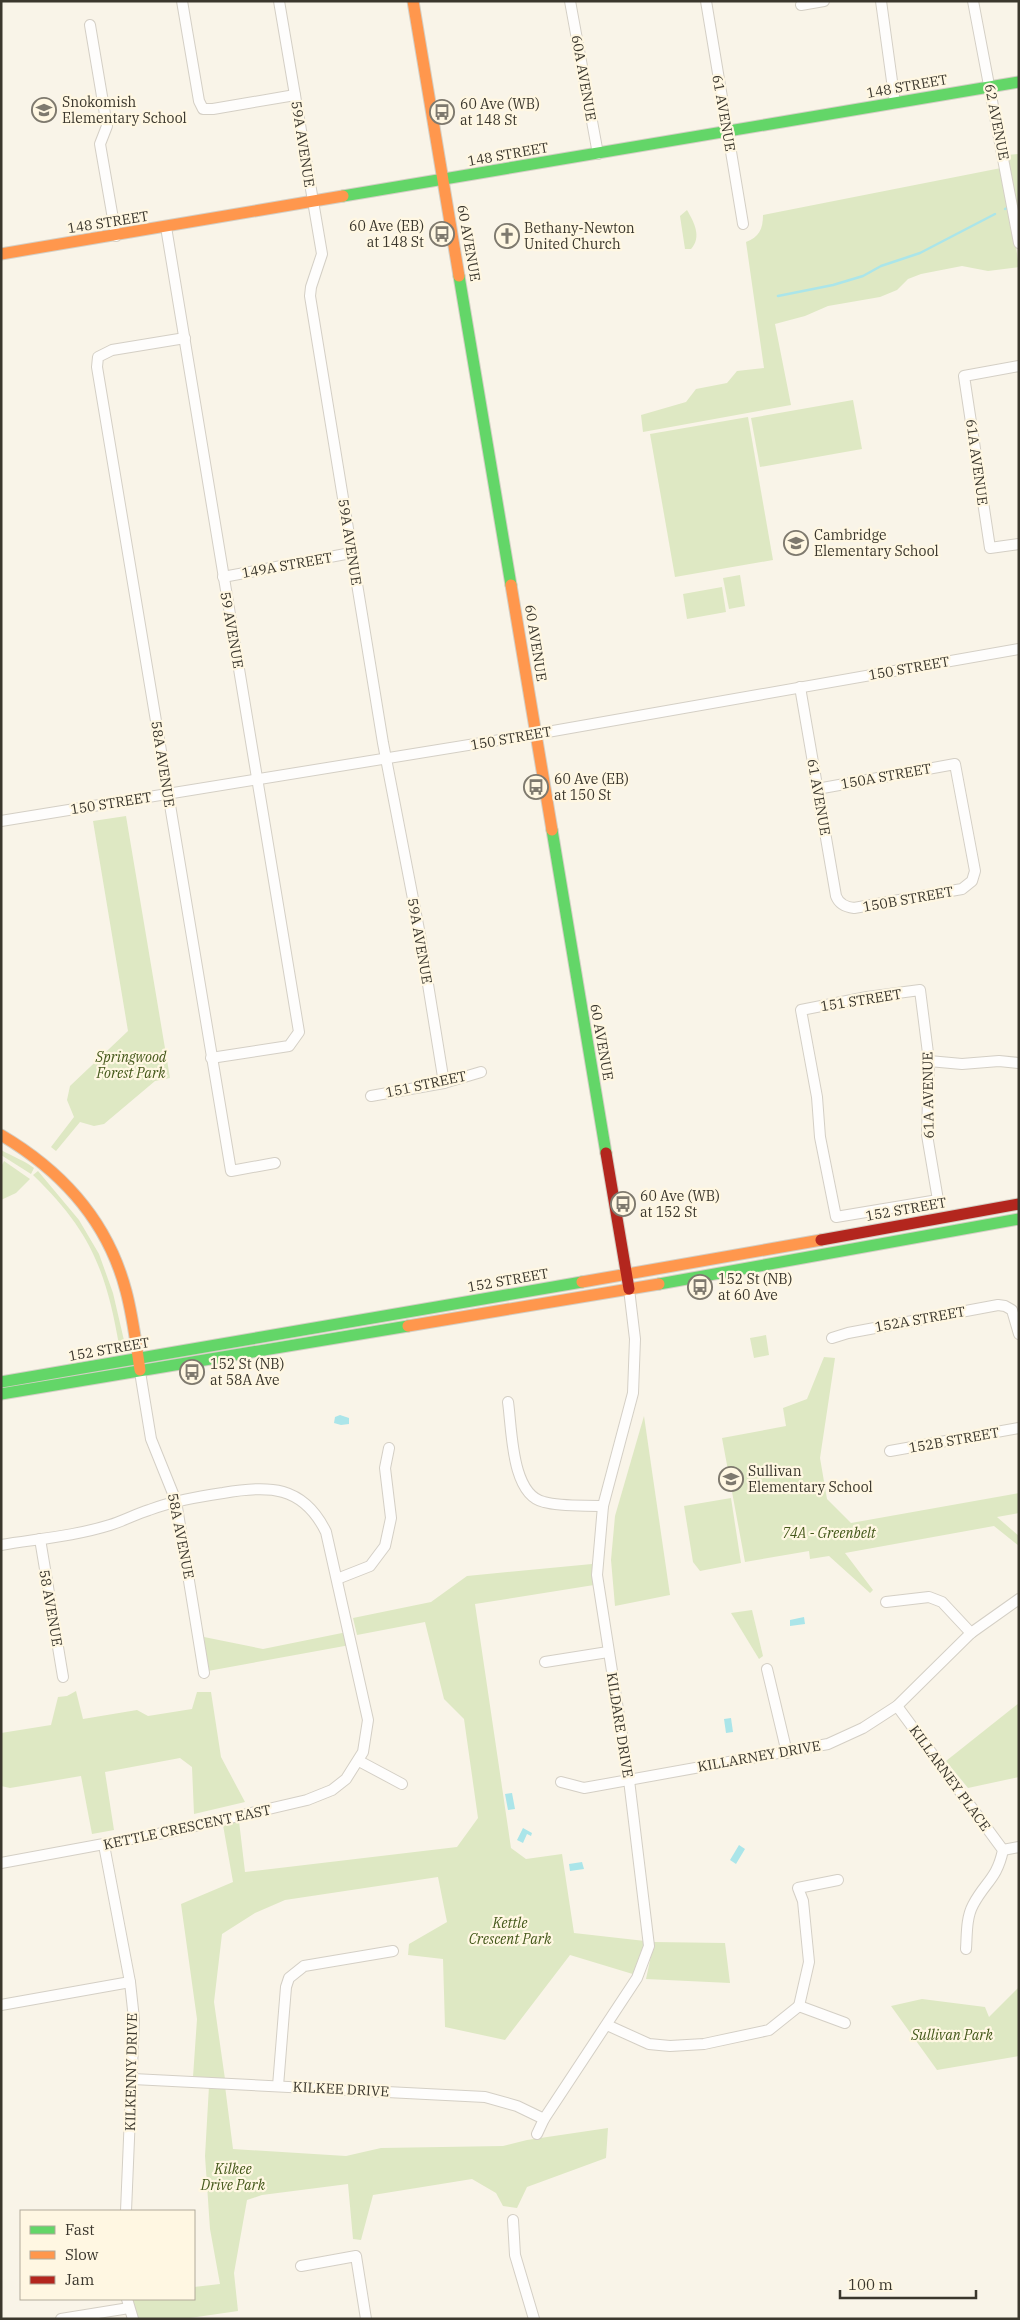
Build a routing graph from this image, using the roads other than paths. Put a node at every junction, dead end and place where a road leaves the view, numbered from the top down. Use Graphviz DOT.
graph roads {
  1 [pos="182,1"];
  2 [pos="280,1"];
  3 [pos="414,1"];
  4 [pos="570,1"];
  5 [pos="706,1"];
  6 [pos="824,1"];
  7 [pos="881,1"];
  8 [pos="974,1"];
  9 [pos="801,5"];
  10 [pos="90,25"];
  11 [pos="1019,82"];
  12 [pos="990,86"];
  13 [pos="295,96"];
  14 [pos="895,103"];
  15 [pos="727,132"];
  16 [pos="598,154"];
  17 [pos="444,180"];
  18 [pos="313,202"];
  19 [pos="743,224"];
  20 [pos="166,227"];
  21 [pos="116,236"];
  22 [pos="1019,243"];
  23 [pos="1,254"];
  24 [pos="185,338"];
  25 [pos="1019,366"];
  26 [pos="1019,544"];
  27 [pos="351,553"];
  28 [pos="223,577"];
  29 [pos="1019,649"];
  30 [pos="800,687"];
  31 [pos="536,734"];
  32 [pos="386,758"];
  33 [pos="257,778"];
  34 [pos="817,788"];
  35 [pos="168,794"];
  36 [pos="1,820"];
  37 [pos="972,881"];
  38 [pos="842,905"];
  39 [pos="920,990"];
  40 [pos="211,1058"];
  41 [pos="929,1061"];
  42 [pos="1019,1063"];
  43 [pos="481,1072"];
  44 [pos="444,1084"];
  45 [pos="372,1096"];
  46 [pos="1,1135"];
  47 [pos="275,1163"];
  48 [pos="938,1200"];
  49 [pos="1019,1204"];
  50 [pos="1019,1219"];
  51 [pos="626,1275"];
  52 [pos="628,1289"];
  53 [pos="1019,1334"];
  54 [pos="832,1338"];
  55 [pos="138,1360"];
  56 [pos="140,1372"];
  57 [pos="1,1382"];
  58 [pos="1,1394"];
  59 [pos="508,1402"];
  60 [pos="1019,1428"];
  61 [pos="389,1448"];
  62 [pos="890,1451"];
  63 [pos="176,1501"];
  64 [pos="603,1506"];
  65 [pos="40,1539"];
  66 [pos="1,1545"];
  67 [pos="338,1580"];
  68 [pos="1019,1599"];
  69 [pos="886,1602"];
  70 [pos="970,1633"];
  71 [pos="608,1652"];
  72 [pos="545,1662"];
  73 [pos="767,1670"];
  74 [pos="204,1673"];
  75 [pos="63,1678"];
  76 [pos="897,1706"];
  77 [pos="787,1753"];
  78 [pos="359,1761"];
  79 [pos="629,1780"];
  80 [pos="561,1782"];
  81 [pos="402,1784"];
  82 [pos="104,1845"];
  83 [pos="1019,1847"];
  84 [pos="1003,1850"];
  85 [pos="1,1863"];
  86 [pos="838,1880"];
  87 [pos="966,1949"];
  88 [pos="393,1950"];
  89 [pos="130,1982"];
  90 [pos="1,2005"];
  91 [pos="799,2006"];
  92 [pos="845,2022"];
  93 [pos="606,2025"];
  94 [pos="133,2079"];
  95 [pos="278,2086"];
  96 [pos="544,2120"];
  97 [pos="537,2134"];
  98 [pos="126,2210"];
  99 [pos="513,2220"];
  100 [pos="301,2266"];
  101 [pos="128,2303"];
  102 [pos="61,2319"];
  103 [pos="133,2319"];
  104 [pos="366,2319"];
  105 [pos="534,2319"];
  1 -- 13 [label="street"];
  2 -- 13 [label="street, 59A AVENUE"];
  3 -- 17 [label="main road, 60 AVENUE"];
  4 -- 16 [label="street, 60A AVENUE"];
  5 -- 15 [label="street, 61 AVENUE"];
  6 -- 9 [label="street"];
  7 -- 14 [label="street"];
  8 -- 12 [label="street, 62 AVENUE"];
  10 -- 21 [label="street"];
  11 -- 12 [label="main road, 148 STREET"];
  12 -- 14 [label="main road, 148 STREET"];
  12 -- 22 [label="street, 62 AVENUE"];
  13 -- 18 [label="street, 59A AVENUE"];
  14 -- 15 [label="main road, 148 STREET"];
  15 -- 16 [label="main road, 148 STREET"];
  15 -- 19 [label="street, 61 AVENUE"];
  16 -- 17 [label="main road, 148 STREET"];
  17 -- 18 [label="main road, 148 STREET"];
  17 -- 31 [label="main road, 60 AVENUE"];
  18 -- 20 [label="main road, 148 STREET"];
  18 -- 27 [label="street, 59A AVENUE"];
  20 -- 21 [label="main road, 148 STREET"];
  20 -- 24 [label="street, 59 AVENUE"];
  21 -- 23 [label="main road, 148 STREET"];
  24 -- 28 [label="street, 59 AVENUE"];
  24 -- 35 [label="street, 58A AVENUE"];
  25 -- 26 [label="street, 61A AVENUE"];
  27 -- 28 [label="street, 149A STREET"];
  27 -- 32 [label="street, 59A AVENUE"];
  28 -- 33 [label="street, 59 AVENUE"];
  29 -- 30 [label="street, 150 STREET"];
  30 -- 31 [label="street, 150 STREET"];
  30 -- 34 [label="street, 61 AVENUE"];
  31 -- 32 [label="street, 150 STREET"];
  31 -- 51 [label="main road, 60 AVENUE"];
  32 -- 33 [label="street, 150 STREET"];
  32 -- 44 [label="street, 59A AVENUE"];
  33 -- 35 [label="street, 150 STREET"];
  33 -- 40 [label="street, 59 AVENUE"];
  34 -- 37 [label="street, 150A STREET"];
  34 -- 38 [label="street, 61 AVENUE"];
  35 -- 36 [label="street, 150 STREET"];
  35 -- 40 [label="street, 58A AVENUE"];
  37 -- 38 [label="street, 150B STREET"];
  39 -- 41 [label="street, 61A AVENUE"];
  39 -- 48 [label="street, 151 STREET"];
  40 -- 47 [label="street, 58A AVENUE"];
  41 -- 42 [label="street"];
  41 -- 48 [label="street, 61A AVENUE"];
  43 -- 44 [label="street, 151 STREET"];
  44 -- 45 [label="street, 151 STREET"];
  46 -- 55 [label="main road"];
  49 -- 51 [label="main road, 152 STREET"];
  50 -- 52 [label="main road, 152 STREET"];
  51 -- 52 [label="main road, 60 AVENUE"];
  51 -- 55 [label="main road, 152 STREET"];
  52 -- 56 [label="main road, 152 STREET"];
  52 -- 64 [label="street, KILDARE DRIVE"];
  53 -- 54 [label="street, 152A STREET"];
  55 -- 56 [label="main road"];
  55 -- 57 [label="main road, 152 STREET"];
  56 -- 58 [label="main road, 152 STREET"];
  56 -- 63 [label="street, 58A AVENUE"];
  59 -- 64 [label="street"];
  60 -- 62 [label="street, 152B STREET"];
  61 -- 67 [label="street"];
  63 -- 65 [label="street"];
  63 -- 67 [label="street"];
  63 -- 74 [label="street, 58A AVENUE"];
  64 -- 71 [label="street, KILDARE DRIVE"];
  65 -- 66 [label="street"];
  65 -- 75 [label="street, 58 AVENUE"];
  67 -- 78 [label="street"];
  68 -- 70 [label="street, KILLARNEY DRIVE"];
  69 -- 70 [label="street"];
  70 -- 76 [label="street, KILLARNEY DRIVE"];
  71 -- 72 [label="street"];
  71 -- 79 [label="street, KILDARE DRIVE"];
  73 -- 77 [label="street"];
  76 -- 77 [label="street, KILLARNEY DRIVE"];
  76 -- 84 [label="street, KILLARNEY PLACE"];
  77 -- 79 [label="street, KILLARNEY DRIVE"];
  78 -- 81 [label="street"];
  78 -- 82 [label="street, KETTLE CRESCENT EAST"];
  79 -- 80 [label="street, KILLARNEY DRIVE"];
  79 -- 93 [label="street, KILDARE DRIVE"];
  82 -- 85 [label="street, KETTLE CRESCENT EAST"];
  82 -- 89 [label="street, KILKENNY DRIVE"];
  83 -- 84 [label="street"];
  84 -- 87 [label="street"];
  86 -- 91 [label="street"];
  88 -- 95 [label="street"];
  89 -- 90 [label="street"];
  89 -- 94 [label="street, KILKENNY DRIVE"];
  91 -- 92 [label="street"];
  91 -- 93 [label="street"];
  93 -- 96 [label="street, KILDARE DRIVE"];
  94 -- 95 [label="street, KILKEE DRIVE"];
  94 -- 98 [label="street, KILKENNY DRIVE"];
  95 -- 96 [label="street, KILKEE DRIVE"];
  96 -- 97 [label="street, KILDARE DRIVE"];
  99 -- 105 [label="street"];
  100 -- 104 [label="street"];
  101 -- 102 [label="street"];
  101 -- 103 [label="street"];
}
